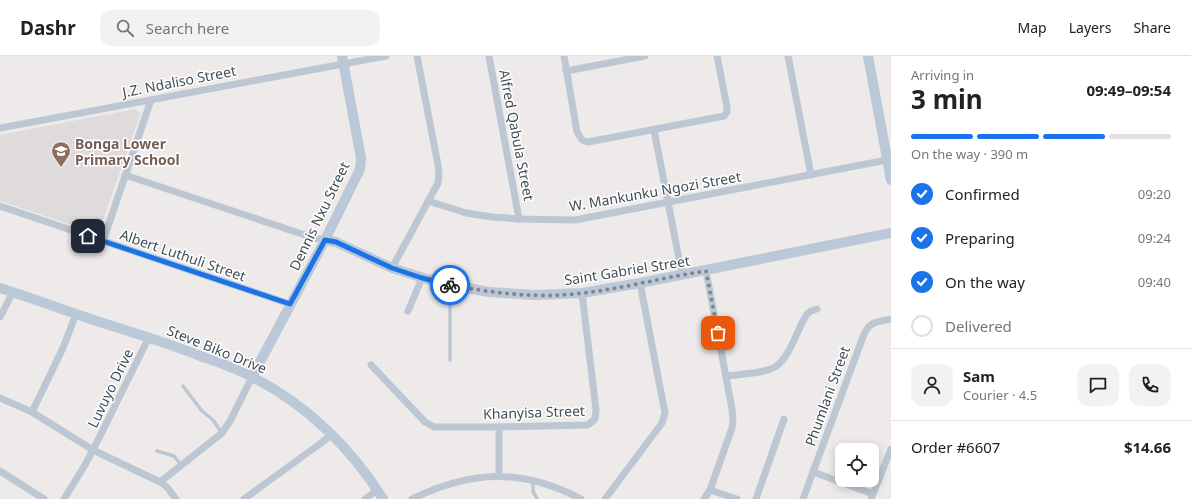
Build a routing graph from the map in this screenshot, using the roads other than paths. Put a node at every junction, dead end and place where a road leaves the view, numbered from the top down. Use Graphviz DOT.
graph roads {
  1 [pos="386,56"];
  2 [pos="417,56"];
  3 [pos="489,56"];
  4 [pos="564,56"];
  5 [pos="645,56"];
  6 [pos="717,56"];
  7 [pos="788,56"];
  8 [pos="868,56"];
  9 [pos="343,60"];
  10 [pos="566,71"];
  11 [pos="151,100"];
  12 [pos="0,128"];
  13 [pos="654,130"];
  14 [pos="887,160"];
  15 [pos="125,175"];
  16 [pos="811,175"];
  17 [pos="891,180"];
  18 [pos="428,201"];
  19 [pos="668,202"];
  20 [pos="0,206"];
  21 [pos="519,219"];
  22 [pos="891,234"];
  23 [pos="325,240"];
  24 [pos="103,241"];
  25 [pos="392,268"];
  26 [pos="706,271"];
  27 [pos="682,274"];
  28 [pos="422,278"];
  29 [pos="640,283"];
  30 [pos="450,285"];
  31 [pos="0,288"];
  32 [pos="13,292"];
  33 [pos="582,293"];
  34 [pos="290,304"];
  35 [pos="817,309"];
  36 [pos="408,311"];
  37 [pos="76,314"];
  38 [pos="0,317"];
  39 [pos="891,319"];
  40 [pos="149,338"];
  41 [pos="450,360"];
  42 [pos="371,365"];
  43 [pos="726,376"];
  44 [pos="252,377"];
  45 [pos="183,386"];
  46 [pos="0,398"];
  47 [pos="32,412"];
  48 [pos="784,419"];
  49 [pos="499,427"];
  50 [pos="222,432"];
  51 [pos="331,434"];
  52 [pos="891,449"];
  53 [pos="93,450"];
  54 [pos="157,451"];
  55 [pos="181,465"];
  56 [pos="0,471"];
  57 [pos="813,472"];
  58 [pos="499,476"];
  59 [pos="533,481"];
  60 [pos="160,482"];
  61 [pos="710,490"];
  62 [pos="380,495"];
  63 [pos="872,497"];
  64 [pos="44,499"];
  65 [pos="64,499"];
  66 [pos="176,499"];
  67 [pos="244,499"];
  68 [pos="366,499"];
  69 [pos="412,499"];
  70 [pos="536,499"];
  71 [pos="581,499"];
  72 [pos="605,499"];
  73 [pos="704,499"];
  74 [pos="737,499"];
  75 [pos="756,499"];
  76 [pos="802,499"];
  1 -- 9 [label="street, J.Z. Ndaliso Street"];
  2 -- 18 [label="street"];
  3 -- 21 [label="street, Alfred Qabula Street"];
  4 -- 10 [label="street"];
  5 -- 10 [label="street"];
  6 -- 13 [label="street"];
  7 -- 16 [label="street"];
  8 -- 14 [label="street"];
  9 -- 11 [label="street, J.Z. Ndaliso Street"];
  9 -- 23 [label="street, Dennis Nxu Street"];
  10 -- 13 [label="street"];
  11 -- 12 [label="street, J.Z. Ndaliso Street"];
  11 -- 15 [label="street"];
  13 -- 19 [label="street"];
  14 -- 16 [label="street, W. Mankunku Ngozi Street"];
  14 -- 17 [label="street"];
  15 -- 23 [label="street"];
  15 -- 24 [label="street"];
  16 -- 19 [label="street, W. Mankunku Ngozi Street"];
  18 -- 21 [label="street, W. Mankunku Ngozi Street"];
  18 -- 25 [label="street"];
  19 -- 21 [label="street, W. Mankunku Ngozi Street"];
  19 -- 27 [label="street"];
  20 -- 24 [label="street, Albert Luthuli Street"];
  22 -- 26 [label="street, Saint Gabriel Street"];
  23 -- 25 [label="street, Saint Gabriel Street"];
  23 -- 34 [label="street, Dennis Nxu Street"];
  24 -- 34 [label="street, Albert Luthuli Street"];
  25 -- 28 [label="street, Saint Gabriel Street"];
  26 -- 27 [label="street, Saint Gabriel Street"];
  26 -- 43 [label="street"];
  27 -- 29 [label="street, Saint Gabriel Street"];
  28 -- 30 [label="street, Saint Gabriel Street"];
  28 -- 36 [label="street"];
  29 -- 33 [label="street, Saint Gabriel Street"];
  29 -- 72 [label="street"];
  30 -- 33 [label="street, Saint Gabriel Street"];
  30 -- 41 [label="lane"];
  31 -- 32 [label="street, Steve Biko Drive"];
  32 -- 37 [label="street, Steve Biko Drive"];
  32 -- 38 [label="street"];
  33 -- 49 [label="street, Khanyisa Street"];
  34 -- 44 [label="street, Dennis Nxu Street"];
  35 -- 43 [label="street"];
  37 -- 40 [label="street, Steve Biko Drive"];
  37 -- 47 [label="street"];
  39 -- 57 [label="street, Phumlani Street"];
  40 -- 44 [label="street, Steve Biko Drive"];
  40 -- 53 [label="street, Luvuyo Drive"];
  42 -- 49 [label="street, Khanyisa Street"];
  43 -- 61 [label="street"];
  44 -- 50 [label="street"];
  44 -- 51 [label="street, Steve Biko Drive"];
  45 -- 50 [label="lane"];
  46 -- 47 [label="street"];
  47 -- 53 [label="street"];
  48 -- 75 [label="street"];
  49 -- 58 [label="street"];
  50 -- 55 [label="street"];
  51 -- 62 [label="street, Steve Biko Drive"];
  51 -- 67 [label="street"];
  52 -- 63 [label="street"];
  53 -- 60 [label="street"];
  53 -- 65 [label="street, Luvuyo Drive"];
  54 -- 55 [label="lane"];
  55 -- 60 [label="street"];
  56 -- 64 [label="street"];
  57 -- 63 [label="street"];
  57 -- 76 [label="street, Phumlani Street"];
  58 -- 59 [label="street"];
  58 -- 69 [label="street"];
  59 -- 70 [label="lane"];
  59 -- 71 [label="street"];
  60 -- 66 [label="street"];
  61 -- 73 [label="street"];
  61 -- 74 [label="street"];
  62 -- 68 [label="street"];
}
